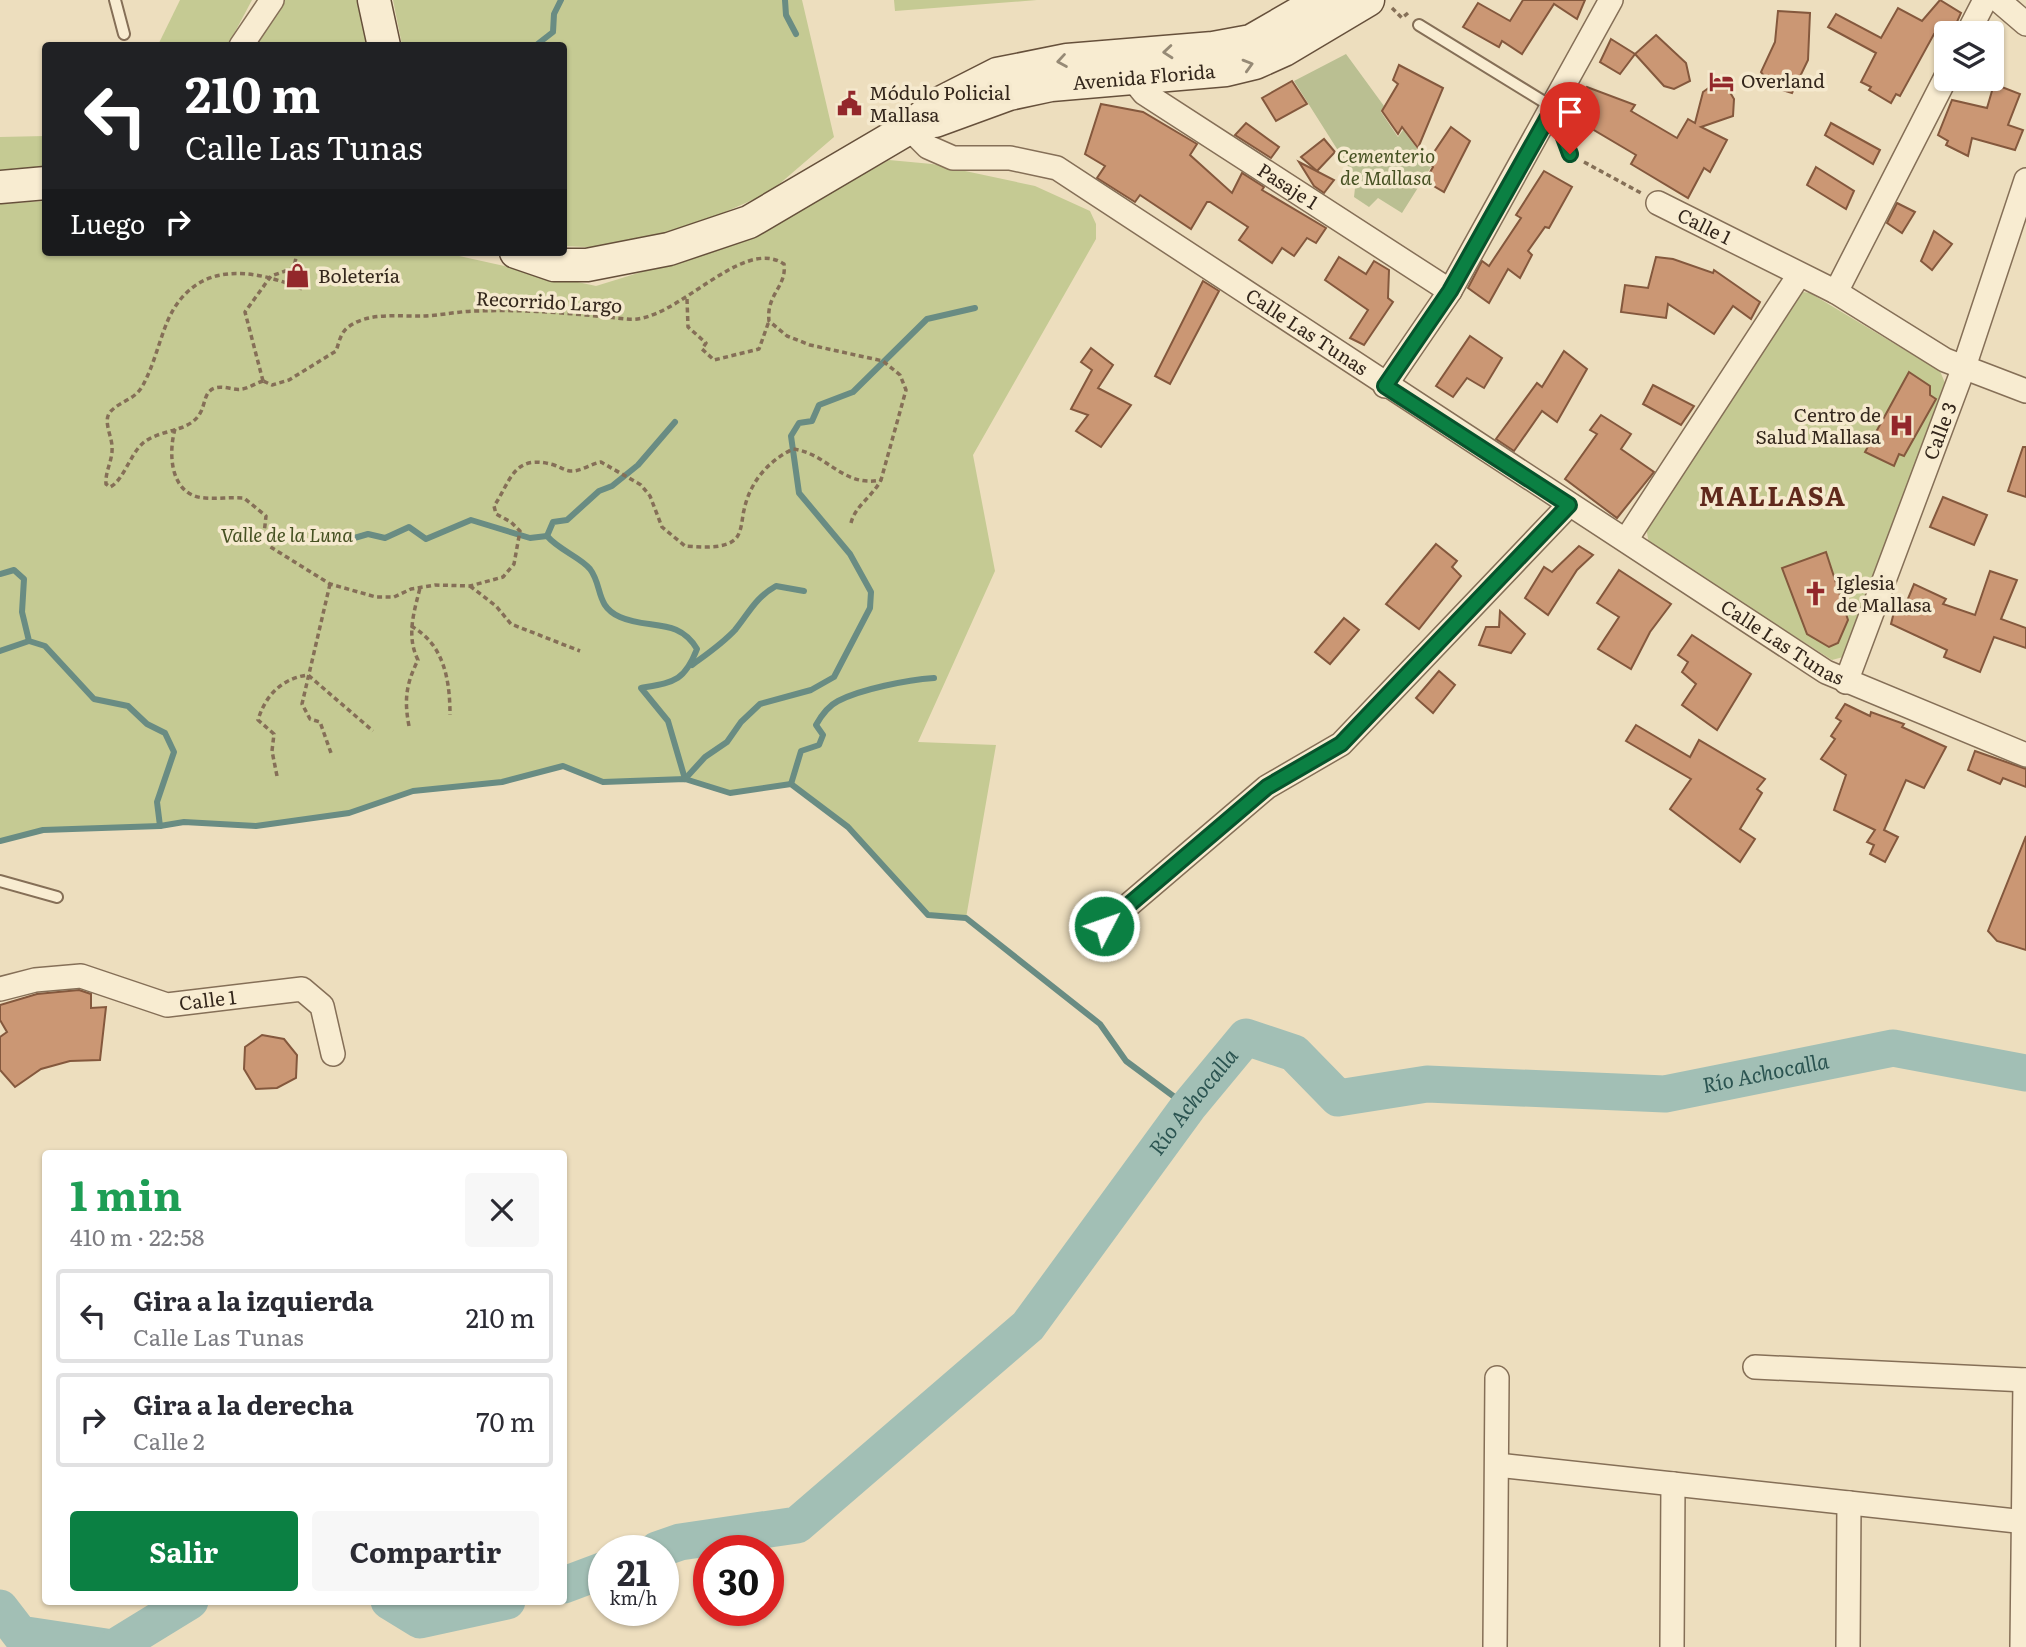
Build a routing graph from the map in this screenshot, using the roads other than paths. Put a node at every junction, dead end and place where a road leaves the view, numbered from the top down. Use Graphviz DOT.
graph roads {
  1 [pos="115,0"];
  2 [pos="272,0"];
  3 [pos="374,0"];
  4 [pos="1611,0"];
  5 [pos="1999,2"];
  6 [pos="1345,3"];
  7 [pos="1980,21"];
  8 [pos="2026,24"];
  9 [pos="1419,25"];
  10 [pos="124,34"];
  11 [pos="245,42"];
  12 [pos="383,42"];
  13 [pos="1131,66"];
  14 [pos="1939,91"];
  15 [pos="1553,108"];
  16 [pos="909,128"];
  17 [pos="1570,154"];
  18 [pos="2026,180"];
  19 [pos="42,183"];
  20 [pos="0,187"];
  21 [pos="1658,203"];
  22 [pos="528,256"];
  23 [pos="1799,275"];
  24 [pos="1450,291"];
  25 [pos="1836,292"];
  26 [pos="1964,367"];
  27 [pos="1385,386"];
  28 [pos="2026,391"];
  29 [pos="1569,505"];
  30 [pos="1626,540"];
  31 [pos="1846,682"];
  32 [pos="2026,755"];
  33 [pos="0,881"];
  34 [pos="57,897"];
  35 [pos="1104,926"];
  36 [pos="0,989"];
  37 [pos="333,1054"];
  38 [pos="1755,1367"];
  39 [pos="1497,1378"];
  40 [pos="2026,1380"];
  41 [pos="1497,1465"];
  42 [pos="1673,1484"];
  43 [pos="1849,1503"];
  44 [pos="2025,1522"];
  45 [pos="1495,1647"];
  46 [pos="1672,1647"];
  47 [pos="1848,1647"];
  48 [pos="2022,1647"];
  1 -- 10 [label="lane"];
  2 -- 11 [label="street"];
  3 -- 12 [label="main road"];
  4 -- 15 [label="street"];
  5 -- 7 [label="street"];
  5 -- 8 [label="street"];
  6 -- 13 [label="main road, Avenida Florida"];
  9 -- 15 [label="lane"];
  13 -- 16 [label="main road, Avenida Florida"];
  13 -- 24 [label="street, Pasaje 1"];
  14 -- 25 [label="street"];
  15 -- 17 [label="lane"];
  15 -- 24 [label="street"];
  16 -- 22 [label="main road, Avenida Florida"];
  16 -- 27 [label="street, Calle Las Tunas"];
  18 -- 26 [label="street, Calle 3"];
  19 -- 20 [label="main road"];
  21 -- 23 [label="street, Calle 1"];
  23 -- 25 [label="street, Calle 1"];
  23 -- 30 [label="street"];
  24 -- 27 [label="street"];
  25 -- 26 [label="street, Calle 1"];
  26 -- 28 [label="street, Calle 1"];
  26 -- 31 [label="street, Calle 3"];
  27 -- 29 [label="street, Calle Las Tunas"];
  29 -- 30 [label="street, Calle Las Tunas"];
  29 -- 35 [label="street"];
  30 -- 31 [label="street, Calle Las Tunas"];
  31 -- 32 [label="street, Calle Las Tunas"];
  33 -- 34 [label="lane"];
  36 -- 37 [label="street, Calle 1"];
  38 -- 40 [label="street"];
  39 -- 41 [label="street"];
  40 -- 44 [label="street"];
  41 -- 42 [label="street"];
  41 -- 45 [label="street"];
  42 -- 43 [label="street"];
  42 -- 46 [label="street"];
  43 -- 44 [label="street"];
  43 -- 47 [label="street"];
  44 -- 48 [label="street"];
}
